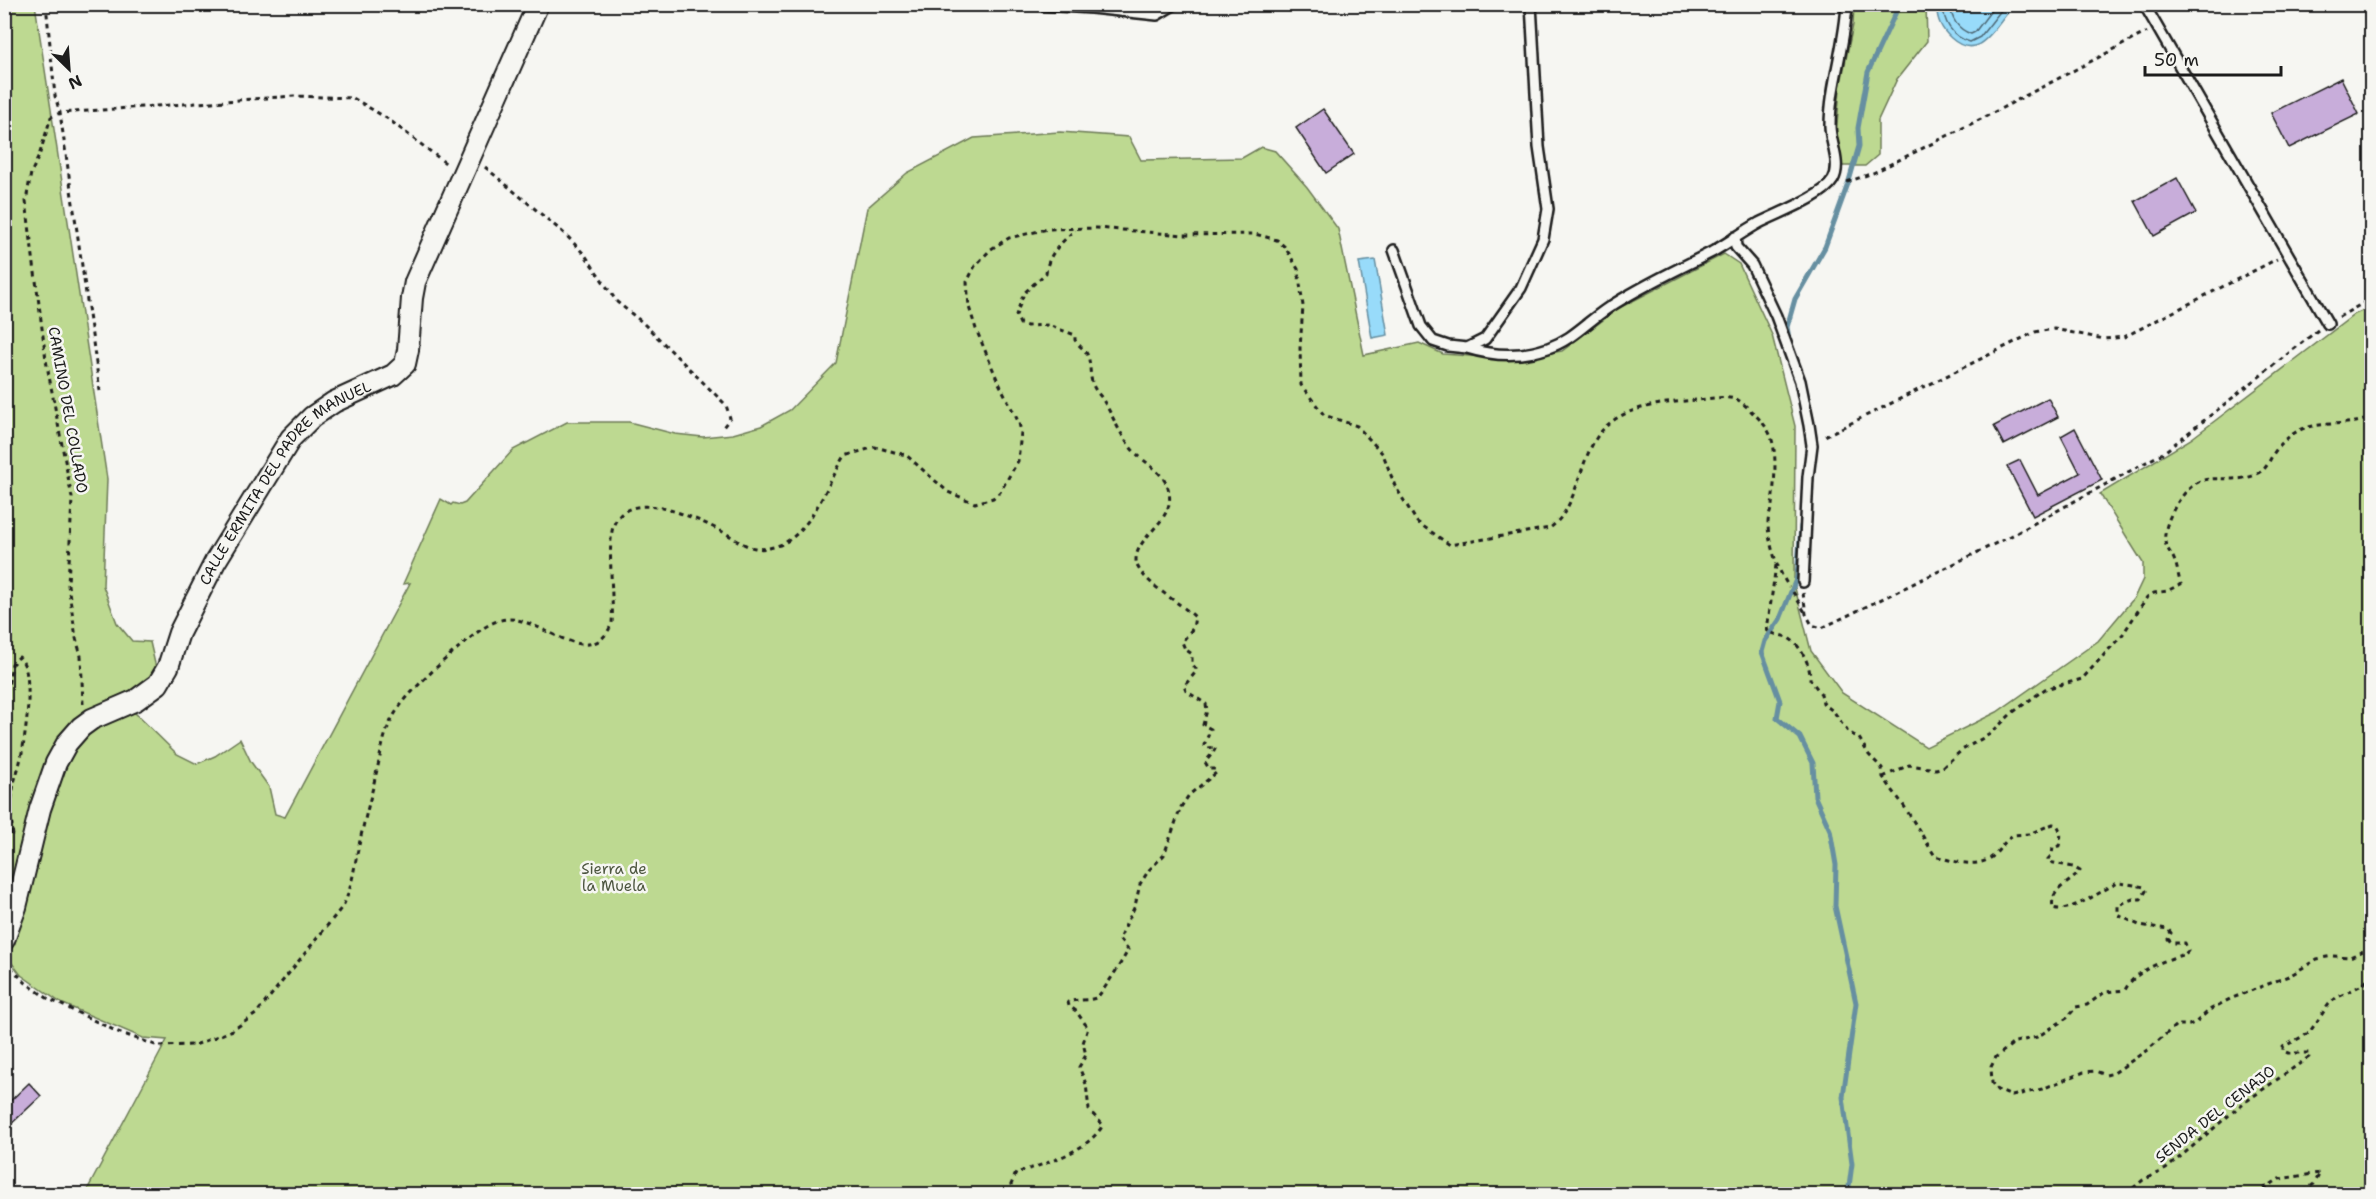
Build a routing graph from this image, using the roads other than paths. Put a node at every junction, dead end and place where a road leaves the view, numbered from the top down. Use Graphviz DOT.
graph roads {
  1 [pos="538,4"];
  2 [pos="1175,4"];
  3 [pos="1531,4"];
  4 [pos="1846,4"];
  5 [pos="2144,4"];
  6 [pos="1043,5"];
  7 [pos="1735,237"];
  8 [pos="1394,250"];
  9 [pos="2328,324"];
  10 [pos="1467,348"];
  11 [pos="1803,582"];
  12 [pos="4,940"];
  1 -- 12 [label="street, CALLE ERMITA DEL PADRE MANUEL"];
  2 -- 6 [label="lane"];
  3 -- 10 [label="lane"];
  4 -- 7 [label="lane"];
  5 -- 9 [label="lane"];
  7 -- 10 [label="lane"];
  7 -- 11 [label="lane"];
  8 -- 10 [label="lane"];
}
